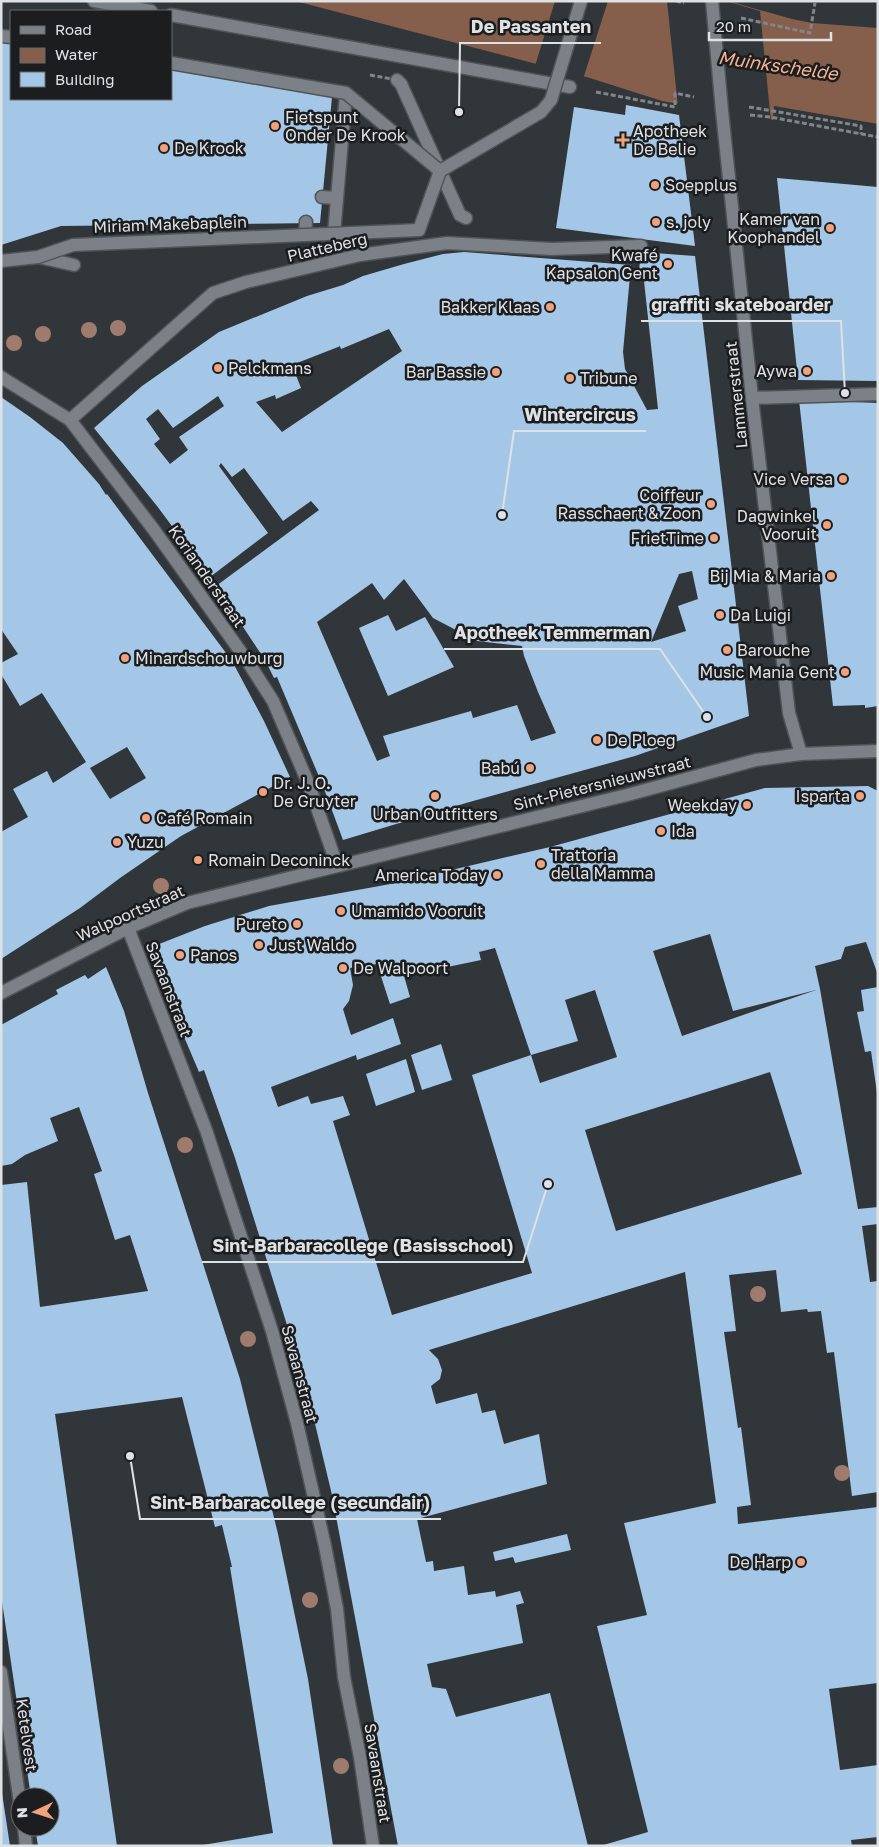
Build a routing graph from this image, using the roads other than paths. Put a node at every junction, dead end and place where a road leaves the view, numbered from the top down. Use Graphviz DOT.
graph roads {
  1 [pos="94,1"];
  2 [pos="581,1"];
  3 [pos="712,1"];
  4 [pos="145,10"];
  5 [pos="172,15"];
  6 [pos="172,63"];
  7 [pos="396,80"];
  8 [pos="570,87"];
  9 [pos="346,93"];
  10 [pos="440,171"];
  11 [pos="322,197"];
  12 [pos="336,198"];
  13 [pos="466,218"];
  14 [pos="334,234"];
  15 [pos="642,246"];
  16 [pos="38,256"];
  17 [pos="1,261"];
  18 [pos="74,265"];
  19 [pos="1,377"];
  20 [pos="878,394"];
  21 [pos="752,398"];
  22 [pos="70,420"];
  23 [pos="878,751"];
  24 [pos="800,754"];
  25 [pos="337,865"];
  26 [pos="128,928"];
  27 [pos="1,993"];
  28 [pos="1,1672"];
  29 [pos="18,1787"];
  30 [pos="373,1846"];
  1 -- 4 [label="street"];
  2 -- 10 [label="street, bridge"];
  3 -- 21 [label="street, Lammerstraat"];
  5 -- 8 [label="street"];
  6 -- 9 [label="street, bridge"];
  7 -- 10 [label="street, bridge"];
  9 -- 10 [label="street, bridge"];
  9 -- 12 [label="street"];
  10 -- 13 [label="street"];
  10 -- 14 [label="street, Miriam Makebaplein, bridge"];
  11 -- 12 [label="street"];
  12 -- 14 [label="street"];
  14 -- 16 [label="street, Miriam Makebaplein, bridge"];
  15 -- 22 [label="street, Platteberg"];
  16 -- 17 [label="street, Miriam Makebaplein, bridge"];
  16 -- 18 [label="street, Miriam Makebaplein"];
  19 -- 22 [label="street, Korianderstraat"];
  20 -- 21 [label="street"];
  21 -- 24 [label="street, Lammerstraat"];
  22 -- 25 [label="street, Korianderstraat"];
  23 -- 24 [label="street, Sint-Pietersnieuwstraat"];
  24 -- 25 [label="street, Sint-Pietersnieuwstraat"];
  25 -- 26 [label="street, Walpoortstraat"];
  26 -- 27 [label="street, Walpoortstraat"];
  26 -- 30 [label="street, Savaanstraat"];
  28 -- 29 [label="street, Ketelvest"];
}
